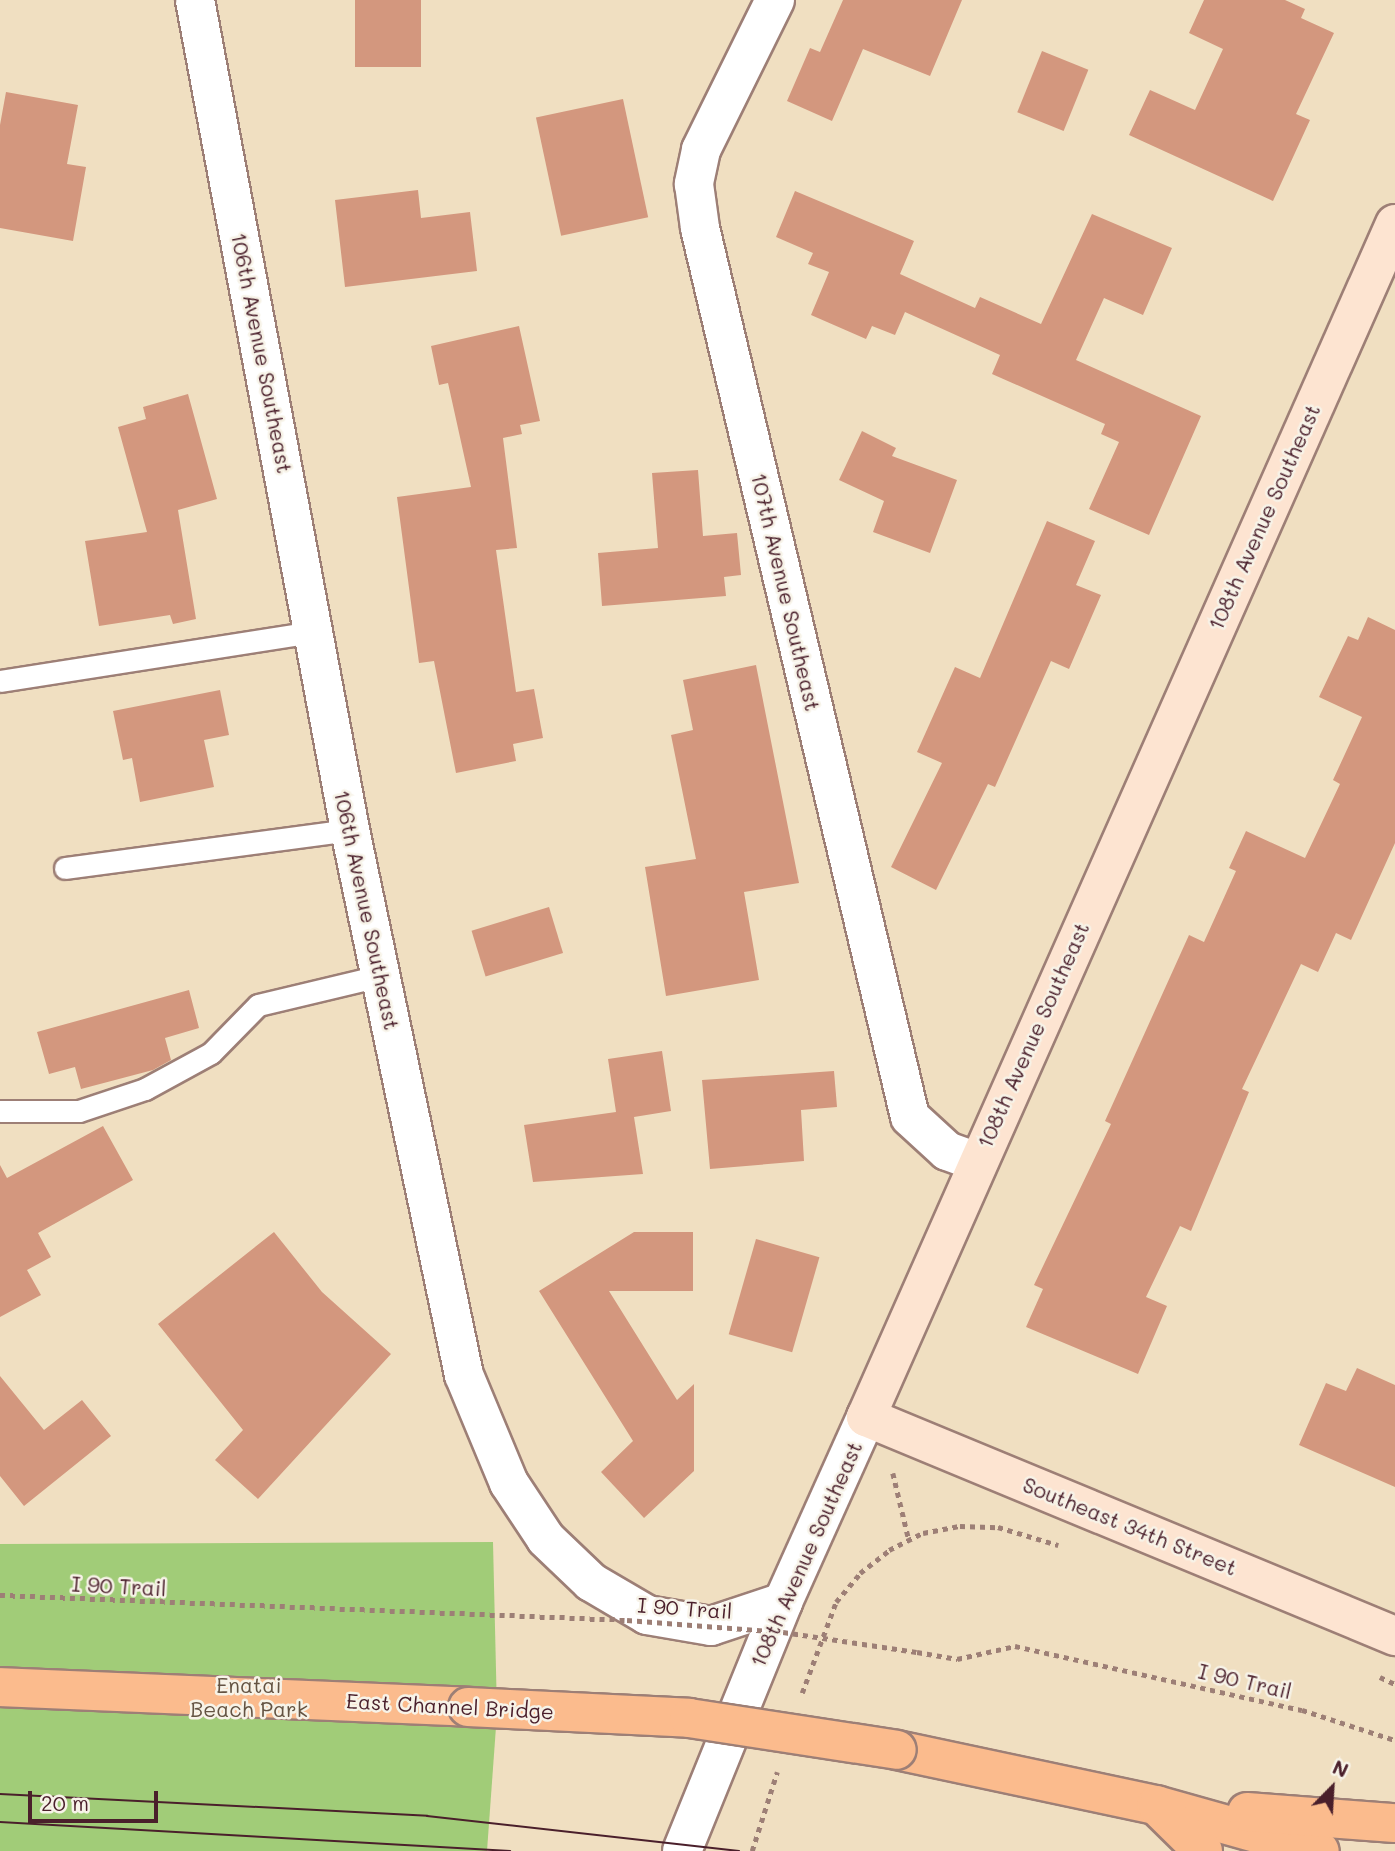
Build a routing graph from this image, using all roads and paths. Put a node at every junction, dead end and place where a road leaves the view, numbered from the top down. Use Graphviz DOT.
graph roads {
  1 [pos="195,0"];
  2 [pos="775,0"];
  3 [pos="1395,224"];
  4 [pos="314,632"];
  5 [pos="0,681"];
  6 [pos="350,830"];
  7 [pos="65,868"];
  8 [pos="380,976"];
  9 [pos="0,1111"];
  10 [pos="977,1163"];
  11 [pos="866,1418"];
  12 [pos="893,1474"];
  13 [pos="909,1540"];
  14 [pos="1072,1551"];
  15 [pos="0,1595"];
  16 [pos="783,1602"];
  17 [pos="820,1635"];
  18 [pos="1395,1636"];
  19 [pos="1371,1674"];
  20 [pos="1395,1684"];
  21 [pos="0,1687"];
  22 [pos="1395,1740"];
  23 [pos="1156,1805"];
  24 [pos="1395,1823"];
  25 [pos="682,1851"];
  26 [pos="1203,1851"];
  27 [pos="1320,1851"];
  1 -- 4 [label="street, 106th Avenue Southeast"];
  2 -- 10 [label="street, 107th Avenue Southeast"];
  3 -- 10 [label="street, 108th Avenue Southeast"];
  4 -- 5 [label="lane"];
  4 -- 6 [label="street, 106th Avenue Southeast"];
  6 -- 7 [label="lane"];
  6 -- 8 [label="street, 106th Avenue Southeast"];
  8 -- 9 [label="lane"];
  8 -- 16 [label="street, 106th Avenue Southeast"];
  10 -- 11 [label="street, 108th Avenue Southeast"];
  11 -- 16 [label="street, 108th Avenue Southeast"];
  11 -- 18 [label="street, Southeast 34th Street"];
  12 -- 13 [label="path"];
  13 -- 14 [label="path"];
  13 -- 17 [label="path"];
  15 -- 22 [label="path, I 90 Trail, bridge"];
  16 -- 25 [label="street, 108th Avenue Southeast"];
  19 -- 20 [label="path"];
  21 -- 23 [label="highway, East Channel Bridge, bridge"];
  23 -- 24 [label="highway"];
  23 -- 26 [label="highway"];
  23 -- 27 [label="highway"];
}
